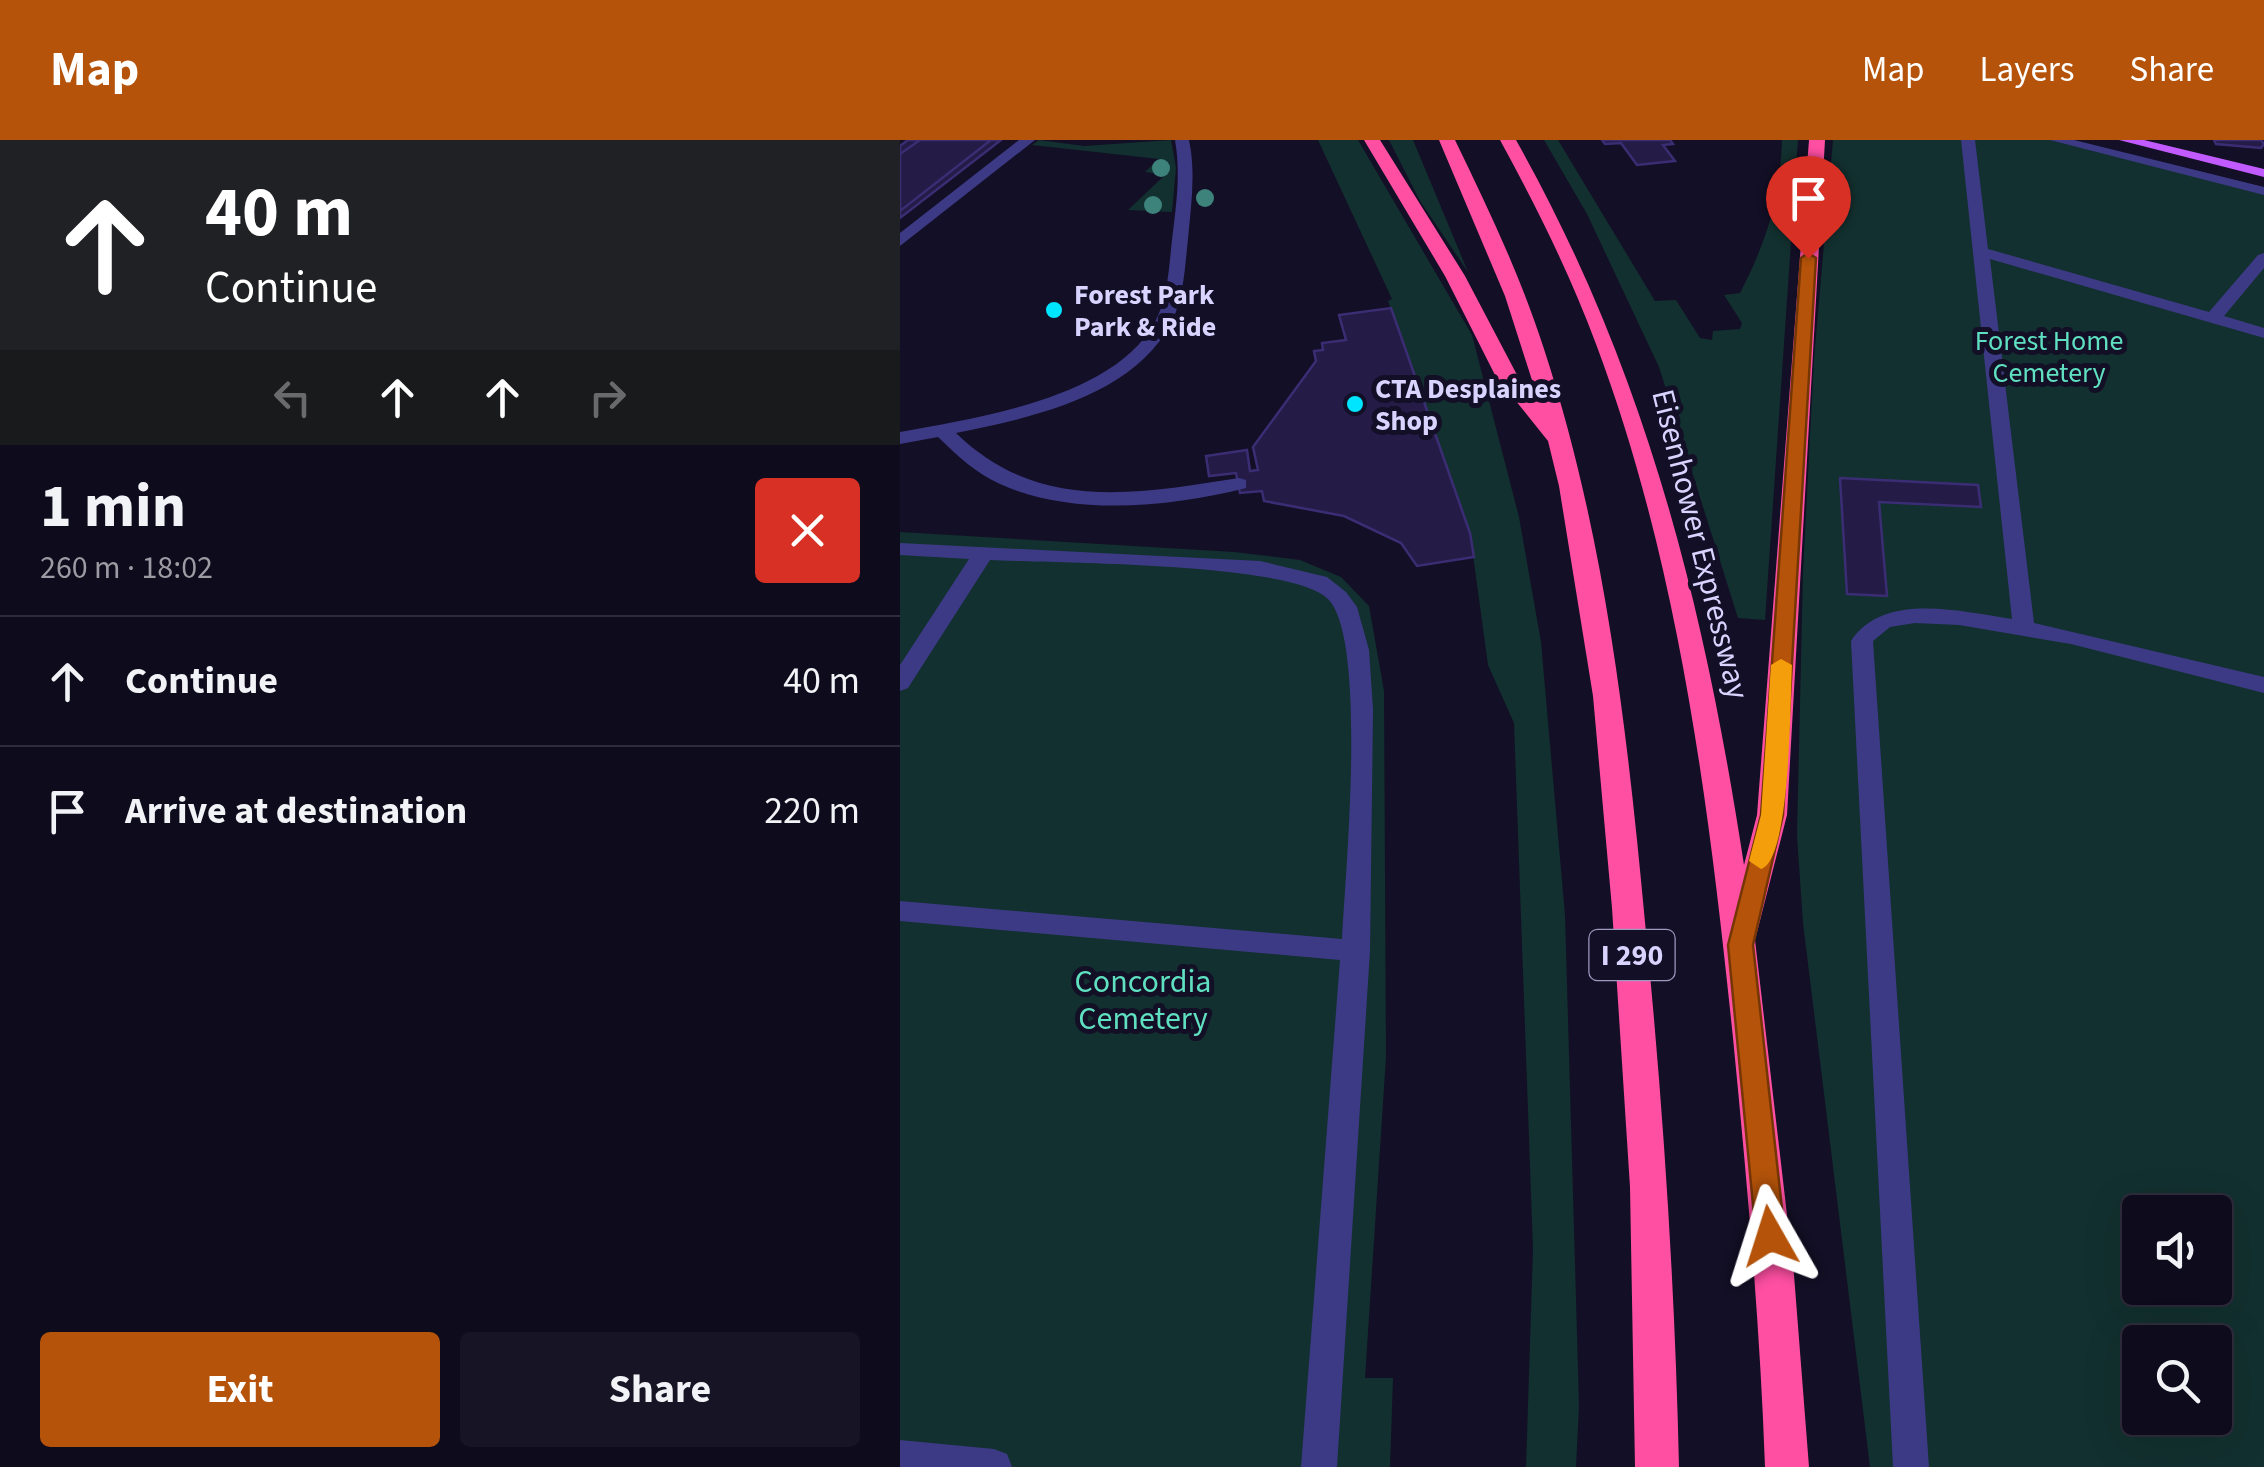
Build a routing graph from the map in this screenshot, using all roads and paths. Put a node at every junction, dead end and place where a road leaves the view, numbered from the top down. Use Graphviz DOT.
graph roads {
  1 [pos="1028,140"];
  2 [pos="1182,140"];
  3 [pos="1372,140"];
  4 [pos="1447,140"];
  5 [pos="1508,140"];
  6 [pos="1816,140"];
  7 [pos="1968,140"];
  8 [pos="2057,140"];
  9 [pos="2126,140"];
  10 [pos="2264,173"];
  11 [pos="2264,192"];
  12 [pos="900,240"];
  13 [pos="1981,252"];
  14 [pos="2264,258"];
  15 [pos="2213,318"];
  16 [pos="2264,333"];
  17 [pos="942,430"];
  18 [pos="900,438"];
  19 [pos="1562,448"];
  20 [pos="1238,484"];
  21 [pos="900,549"];
  22 [pos="983,554"];
  23 [pos="2024,630"];
  24 [pos="900,683"];
  25 [pos="2264,685"];
  26 [pos="900,911"];
  27 [pos="1740,945"];
  28 [pos="1356,951"];
  29 [pos="900,1458"];
  30 [pos="994,1467"];
  31 [pos="1318,1467"];
  32 [pos="1657,1467"];
  33 [pos="1787,1467"];
  34 [pos="1910,1467"];
  1 -- 12 [label="lane"];
  2 -- 17 [label="lane"];
  3 -- 19 [label="highway"];
  4 -- 19 [label="highway, I 290"];
  5 -- 27 [label="highway, Eisenhower Expressway"];
  6 -- 27 [label="highway"];
  7 -- 13 [label="lane"];
  8 -- 11 [label="lane"];
  9 -- 10 [label="main road"];
  13 -- 15 [label="lane"];
  13 -- 23 [label="lane"];
  14 -- 15 [label="lane"];
  15 -- 16 [label="lane"];
  17 -- 18 [label="lane"];
  17 -- 20 [label="lane"];
  19 -- 32 [label="highway, I 290"];
  21 -- 22 [label="lane"];
  22 -- 24 [label="lane"];
  22 -- 28 [label="lane"];
  23 -- 25 [label="lane"];
  23 -- 34 [label="lane"];
  26 -- 28 [label="lane"];
  27 -- 33 [label="highway, Eisenhower Expressway"];
  28 -- 31 [label="lane"];
  29 -- 30 [label="lane"];
}
